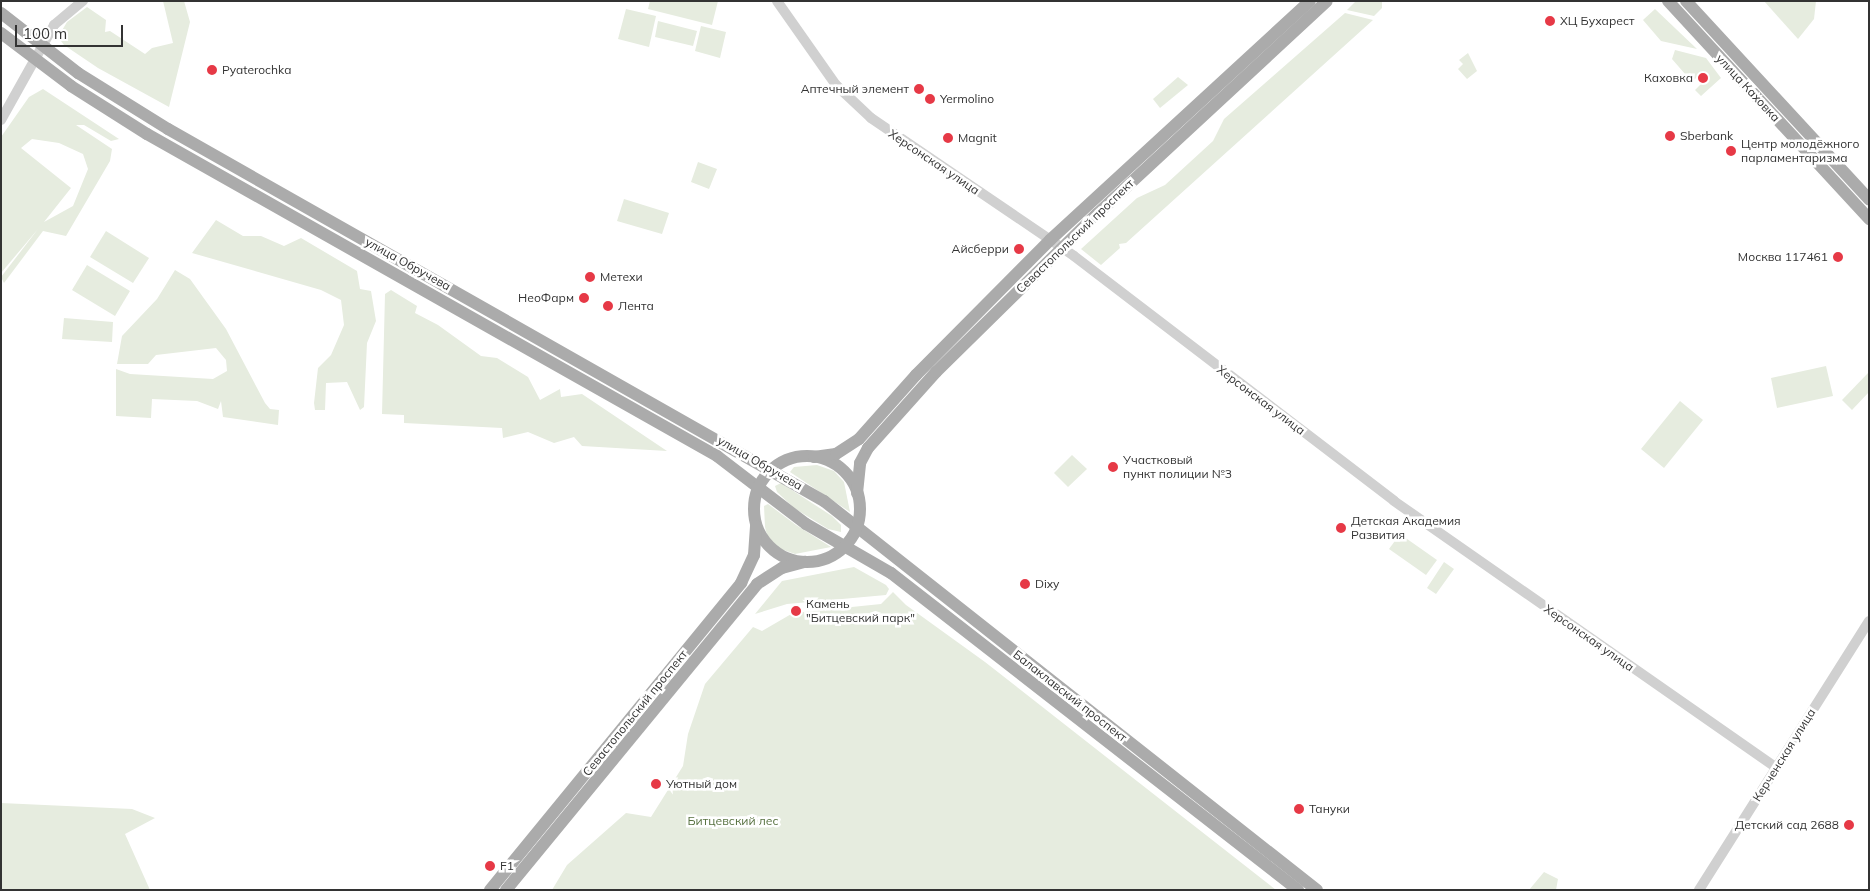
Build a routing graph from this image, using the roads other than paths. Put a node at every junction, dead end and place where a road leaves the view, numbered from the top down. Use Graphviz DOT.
graph roads {
  1 [pos="83,1"];
  2 [pos="777,1"];
  3 [pos="1310,1"];
  4 [pos="1327,1"];
  5 [pos="1668,1"];
  6 [pos="1686,1"];
  7 [pos="1,13"];
  8 [pos="1,33"];
  9 [pos="42,45"];
  10 [pos="35,60"];
  11 [pos="1,120"];
  12 [pos="261,181"];
  13 [pos="254,194"];
  14 [pos="1869,199"];
  15 [pos="1869,219"];
  16 [pos="1050,240"];
  17 [pos="1062,248"];
  18 [pos="814,457"];
  19 [pos="772,469"];
  20 [pos="759,488"];
  21 [pos="857,493"];
  22 [pos="824,501"];
  23 [pos="806,524"];
  24 [pos="756,526"];
  25 [pos="857,527"];
  26 [pos="847,546"];
  27 [pos="805,562"];
  28 [pos="1869,621"];
  29 [pos="1776,768"];
  30 [pos="490,890"];
  31 [pos="506,890"];
  32 [pos="1298,890"];
  33 [pos="1317,890"];
  34 [pos="1699,890"];
  1 -- 9 [label="street"];
  2 -- 16 [label="street, Херсонская улица"];
  3 -- 16 [label="main road, Севастопольский проспект"];
  4 -- 17 [label="main road, Севастопольский проспект"];
  5 -- 15 [label="main road, улица Каховка"];
  6 -- 14 [label="main road, улица Каховка"];
  7 -- 9 [label="main road, улица Обручева"];
  8 -- 10 [label="main road, улица Обручева"];
  9 -- 10 [label="street"];
  9 -- 12 [label="main road, улица Обручева"];
  10 -- 11 [label="street"];
  10 -- 13 [label="main road, улица Обручева"];
  12 -- 13 [label="street"];
  12 -- 19 [label="main road, улица Обручева"];
  13 -- 20 [label="main road, улица Обручева"];
  16 -- 17 [label="street, Херсонская улица"];
  16 -- 18 [label="main road, Севастопольский проспект"];
  17 -- 21 [label="main road, Севастопольский проспект"];
  17 -- 29 [label="street, Херсонская улица"];
  18 -- 19 [label="main road, Севастопольский проспект"];
  18 -- 21 [label="main road"];
  19 -- 20 [label="main road"];
  19 -- 22 [label="main road, улица Обручева"];
  20 -- 23 [label="main road, улица Обручева"];
  20 -- 24 [label="main road, Севастопольский проспект"];
  21 -- 25 [label="main road, Севастопольский проспект"];
  22 -- 25 [label="main road, Балаклавский проспект"];
  23 -- 26 [label="main road, Балаклавский проспект"];
  24 -- 27 [label="main road"];
  24 -- 30 [label="main road, Севастопольский проспект"];
  25 -- 26 [label="main road"];
  25 -- 33 [label="main road, Балаклавский проспект"];
  26 -- 27 [label="main road, Севастопольский проспект"];
  26 -- 32 [label="main road, Балаклавский проспект"];
  27 -- 31 [label="main road, Севастопольский проспект"];
  28 -- 29 [label="street, Керченская улица"];
  29 -- 34 [label="street, Керченская улица"];
}
